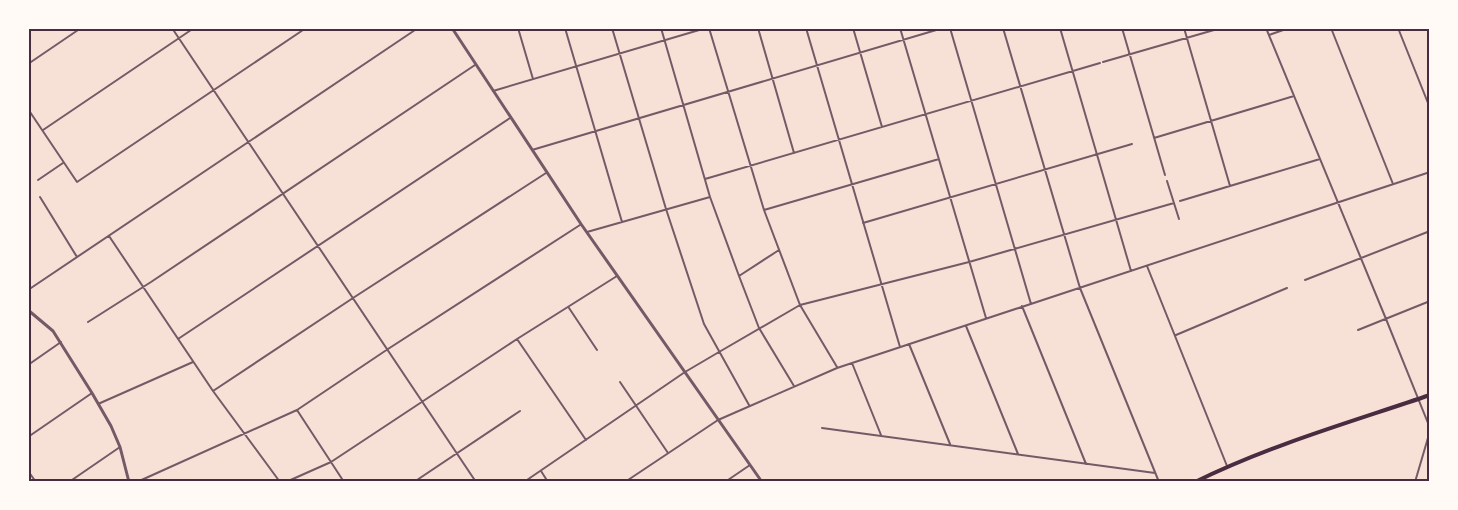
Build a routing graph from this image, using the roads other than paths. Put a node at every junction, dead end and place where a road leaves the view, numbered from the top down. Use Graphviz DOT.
graph roads {
  1 [pos="81,28"];
  2 [pos="172,28"];
  3 [pos="194,28"];
  4 [pos="306,28"];
  5 [pos="418,28"];
  6 [pos="452,28"];
  7 [pos="518,28"];
  8 [pos="565,28"];
  9 [pos="612,28"];
  10 [pos="661,28"];
  11 [pos="708,28"];
  12 [pos="758,28"];
  13 [pos="806,28"];
  14 [pos="853,28"];
  15 [pos="900,28"];
  16 [pos="943,28"];
  17 [pos="950,28"];
  18 [pos="1003,28"];
  19 [pos="1060,28"];
  20 [pos="1122,28"];
  21 [pos="1184,28"];
  22 [pos="1221,28"];
  23 [pos="1266,28"];
  24 [pos="1289,28"];
  25 [pos="1331,28"];
  26 [pos="1398,28"];
  27 [pos="1269,35"];
  28 [pos="1187,38"];
  29 [pos="179,39"];
  30 [pos="904,40"];
  31 [pos="664,41"];
  32 [pos="860,53"];
  33 [pos="620,54"];
  34 [pos="1130,54"];
  35 [pos="28,64"];
  36 [pos="476,65"];
  37 [pos="817,66"];
  38 [pos="576,67"];
  39 [pos="1073,71"];
  40 [pos="533,79"];
  41 [pos="772,79"];
  42 [pos="1020,87"];
  43 [pos="214,90"];
  44 [pos="493,91"];
  45 [pos="728,92"];
  46 [pos="1294,96"];
  47 [pos="971,101"];
  48 [pos="683,105"];
  49 [pos="1430,108"];
  50 [pos="28,109"];
  51 [pos="926,114"];
  52 [pos="510,117"];
  53 [pos="639,118"];
  54 [pos="1211,121"];
  55 [pos="882,127"];
  56 [pos="43,130"];
  57 [pos="595,130"];
  58 [pos="1154,138"];
  59 [pos="839,140"];
  60 [pos="249,142"];
  61 [pos="1132,144"];
  62 [pos="531,150"];
  63 [pos="794,153"];
  64 [pos="1097,155"];
  65 [pos="939,159"];
  66 [pos="1320,159"];
  67 [pos="64,163"];
  68 [pos="750,166"];
  69 [pos="1045,170"];
  70 [pos="546,172"];
  71 [pos="1430,172"];
  72 [pos="1165,175"];
  73 [pos="705,179"];
  74 [pos="38,180"];
  75 [pos="1167,181"];
  76 [pos="852,184"];
  77 [pos="996,184"];
  78 [pos="1393,184"];
  79 [pos="1230,186"];
  80 [pos="283,194"];
  81 [pos="40,197"];
  82 [pos="710,197"];
  83 [pos="950,198"];
  84 [pos="1180,201"];
  85 [pos="1338,202"];
  86 [pos="1174,203"];
  87 [pos="666,209"];
  88 [pos="764,210"];
  89 [pos="1116,219"];
  90 [pos="1179,219"];
  91 [pos="622,222"];
  92 [pos="863,223"];
  93 [pos="581,224"];
  94 [pos="1430,231"];
  95 [pos="587,232"];
  96 [pos="1063,234"];
  97 [pos="108,236"];
  98 [pos="318,246"];
  99 [pos="1014,249"];
  100 [pos="779,250"];
  101 [pos="77,257"];
  102 [pos="1361,258"];
  103 [pos="969,262"];
  104 [pos="1147,266"];
  105 [pos="1131,271"];
  106 [pos="617,276"];
  107 [pos="739,276"];
  108 [pos="1305,280"];
  109 [pos="881,285"];
  110 [pos="143,287"];
  111 [pos="1080,288"];
  112 [pos="1287,288"];
  113 [pos="28,290"];
  114 [pos="353,298"];
  115 [pos="1430,301"];
  116 [pos="1031,304"];
  117 [pos="800,305"];
  118 [pos="1022,306"];
  119 [pos="568,307"];
  120 [pos="28,310"];
  121 [pos="986,318"];
  122 [pos="1386,319"];
  123 [pos="88,322"];
  124 [pos="965,325"];
  125 [pos="759,328"];
  126 [pos="1358,330"];
  127 [pos="1176,335"];
  128 [pos="178,339"];
  129 [pos="517,339"];
  130 [pos="61,342"];
  131 [pos="909,344"];
  132 [pos="900,347"];
  133 [pos="388,349"];
  134 [pos="597,350"];
  135 [pos="718,352"];
  136 [pos="193,362"];
  137 [pos="852,363"];
  138 [pos="28,365"];
  139 [pos="837,368"];
  140 [pos="685,372"];
  141 [pos="620,382"];
  142 [pos="794,386"];
  143 [pos="213,391"];
  144 [pos="92,393"];
  145 [pos="1430,395"];
  146 [pos="1418,399"];
  147 [pos="422,401"];
  148 [pos="98,404"];
  149 [pos="749,405"];
  150 [pos="636,406"];
  151 [pos="297,410"];
  152 [pos="520,411"];
  153 [pos="718,420"];
  154 [pos="822,428"];
  155 [pos="1430,429"];
  156 [pos="245,434"];
  157 [pos="881,435"];
  158 [pos="28,437"];
  159 [pos="586,440"];
  160 [pos="950,444"];
  161 [pos="120,447"];
  162 [pos="457,453"];
  163 [pos="668,453"];
  164 [pos="1018,454"];
  165 [pos="331,462"];
  166 [pos="750,465"];
  167 [pos="1086,465"];
  168 [pos="1227,466"];
  169 [pos="28,471"];
  170 [pos="540,471"];
  171 [pos="1155,473"];
  172 [pos="36,482"];
  173 [pos="69,482"];
  174 [pos="129,482"];
  175 [pos="137,482"];
  176 [pos="280,482"];
  177 [pos="286,482"];
  178 [pos="344,482"];
  179 [pos="414,482"];
  180 [pos="476,482"];
  181 [pos="524,482"];
  182 [pos="548,482"];
  183 [pos="625,482"];
  184 [pos="726,482"];
  185 [pos="762,482"];
  186 [pos="1159,482"];
  187 [pos="1195,482"];
  188 [pos="1415,482"];
  1 -- 35 [label="street"];
  2 -- 29 [label="street"];
  3 -- 29 [label="street"];
  4 -- 43 [label="street"];
  5 -- 60 [label="street"];
  6 -- 36 [label="street"];
  7 -- 40 [label="street"];
  8 -- 38 [label="street"];
  9 -- 33 [label="street"];
  10 -- 31 [label="street"];
  11 -- 31 [label="street"];
  11 -- 45 [label="street"];
  12 -- 41 [label="street"];
  13 -- 37 [label="street"];
  14 -- 32 [label="street"];
  15 -- 30 [label="street"];
  16 -- 30 [label="street"];
  17 -- 47 [label="street"];
  18 -- 42 [label="street"];
  19 -- 39 [label="street"];
  20 -- 34 [label="street"];
  21 -- 28 [label="street"];
  22 -- 28 [label="street"];
  23 -- 27 [label="street"];
  24 -- 27 [label="street"];
  25 -- 78 [label="street"];
  26 -- 49 [label="street"];
  27 -- 46 [label="street"];
  28 -- 34 [label="street"];
  28 -- 54 [label="street"];
  29 -- 43 [label="street"];
  29 -- 56 [label="street"];
  30 -- 32 [label="street"];
  30 -- 51 [label="street"];
  31 -- 33 [label="street"];
  31 -- 48 [label="street"];
  32 -- 37 [label="street"];
  32 -- 55 [label="street"];
  33 -- 38 [label="street"];
  33 -- 53 [label="street"];
  34 -- 39 [label="street"];
  34 -- 58 [label="street"];
  36 -- 44 [label="street"];
  36 -- 80 [label="street"];
  37 -- 41 [label="street"];
  37 -- 59 [label="street"];
  38 -- 40 [label="street"];
  38 -- 57 [label="street"];
  39 -- 42 [label="street"];
  39 -- 64 [label="street"];
  40 -- 44 [label="street"];
  41 -- 45 [label="street"];
  41 -- 63 [label="street"];
  42 -- 47 [label="street"];
  42 -- 69 [label="street"];
  43 -- 60 [label="street"];
  43 -- 67 [label="street"];
  44 -- 52 [label="street"];
  45 -- 48 [label="street"];
  45 -- 68 [label="street"];
  46 -- 54 [label="street"];
  46 -- 66 [label="street"];
  47 -- 51 [label="street"];
  47 -- 77 [label="street"];
  48 -- 53 [label="street"];
  48 -- 73 [label="street"];
  50 -- 56 [label="street"];
  51 -- 55 [label="street"];
  51 -- 65 [label="street"];
  52 -- 62 [label="street"];
  52 -- 98 [label="street"];
  53 -- 57 [label="street"];
  53 -- 87 [label="street"];
  54 -- 58 [label="street"];
  54 -- 79 [label="street"];
  55 -- 59 [label="street"];
  56 -- 67 [label="street"];
  57 -- 62 [label="street"];
  57 -- 91 [label="street"];
  58 -- 72 [label="street"];
  59 -- 63 [label="street"];
  59 -- 76 [label="street"];
  60 -- 80 [label="street"];
  60 -- 97 [label="street"];
  61 -- 64 [label="street"];
  62 -- 70 [label="street"];
  63 -- 68 [label="street"];
  64 -- 69 [label="street"];
  64 -- 89 [label="street"];
  65 -- 76 [label="street"];
  65 -- 83 [label="street"];
  66 -- 79 [label="street"];
  66 -- 85 [label="street"];
  67 -- 74 [label="street"];
  68 -- 73 [label="street"];
  68 -- 88 [label="street"];
  69 -- 77 [label="street"];
  69 -- 96 [label="street"];
  70 -- 93 [label="street"];
  70 -- 114 [label="street"];
  71 -- 78 [label="street"];
  73 -- 82 [label="street"];
  75 -- 86 [label="street"];
  76 -- 88 [label="street"];
  76 -- 92 [label="street"];
  77 -- 83 [label="street"];
  77 -- 99 [label="street"];
  78 -- 85 [label="street"];
  79 -- 84 [label="street"];
  80 -- 98 [label="street"];
  80 -- 110 [label="street"];
  81 -- 101 [label="street"];
  82 -- 87 [label="street"];
  82 -- 107 [label="street"];
  83 -- 92 [label="street"];
  83 -- 103 [label="street"];
  85 -- 102 [label="street"];
  85 -- 104 [label="street"];
  86 -- 89 [label="street"];
  86 -- 90 [label="street"];
  87 -- 91 [label="street"];
  87 -- 135 [label="street"];
  88 -- 100 [label="street"];
  89 -- 96 [label="street"];
  89 -- 105 [label="street"];
  91 -- 95 [label="street"];
  92 -- 109 [label="street"];
  93 -- 95 [label="street"];
  93 -- 133 [label="street"];
  94 -- 102 [label="street"];
  95 -- 106 [label="street"];
  96 -- 99 [label="street"];
  96 -- 111 [label="street"];
  97 -- 101 [label="street"];
  97 -- 110 [label="street"];
  98 -- 114 [label="street"];
  98 -- 128 [label="street"];
  99 -- 103 [label="street"];
  99 -- 116 [label="street"];
  100 -- 107 [label="street"];
  100 -- 117 [label="street"];
  101 -- 113 [label="street"];
  102 -- 108 [label="street"];
  102 -- 122 [label="street"];
  103 -- 109 [label="street"];
  103 -- 121 [label="street"];
  104 -- 105 [label="street"];
  104 -- 127 [label="street"];
  105 -- 111 [label="street"];
  106 -- 119 [label="street"];
  106 -- 140 [label="street"];
  107 -- 125 [label="street"];
  109 -- 117 [label="street"];
  109 -- 132 [label="street"];
  110 -- 123 [label="street"];
  110 -- 128 [label="street"];
  111 -- 116 [label="street"];
  111 -- 171 [label="street"];
  112 -- 127 [label="street"];
  114 -- 133 [label="street"];
  114 -- 143 [label="street"];
  115 -- 122 [label="street"];
  116 -- 118 [label="street"];
  117 -- 125 [label="street"];
  117 -- 139 [label="street"];
  118 -- 121 [label="street"];
  118 -- 167 [label="street"];
  119 -- 129 [label="street"];
  119 -- 134 [label="street"];
  120 -- 130 [label="street"];
  121 -- 124 [label="street"];
  122 -- 126 [label="street"];
  122 -- 146 [label="street"];
  124 -- 131 [label="street"];
  124 -- 164 [label="street"];
  125 -- 135 [label="street"];
  125 -- 142 [label="street"];
  127 -- 168 [label="street"];
  128 -- 136 [label="street"];
  129 -- 147 [label="street"];
  129 -- 159 [label="street"];
  130 -- 138 [label="street"];
  130 -- 144 [label="street"];
  131 -- 132 [label="street"];
  131 -- 160 [label="street"];
  132 -- 137 [label="street"];
  133 -- 147 [label="street"];
  133 -- 151 [label="street"];
  135 -- 140 [label="street"];
  135 -- 149 [label="street"];
  136 -- 143 [label="street"];
  136 -- 148 [label="street"];
  137 -- 139 [label="street"];
  137 -- 157 [label="street"];
  139 -- 142 [label="street"];
  140 -- 150 [label="street"];
  140 -- 153 [label="street"];
  141 -- 150 [label="street"];
  142 -- 149 [label="street"];
  143 -- 156 [label="street"];
  144 -- 148 [label="street"];
  144 -- 158 [label="street"];
  145 -- 146 [label="main road"];
  146 -- 155 [label="street"];
  146 -- 168 [label="main road"];
  147 -- 162 [label="street"];
  147 -- 165 [label="street"];
  148 -- 161 [label="street"];
  149 -- 153 [label="street"];
  150 -- 159 [label="street"];
  150 -- 163 [label="street"];
  151 -- 156 [label="street"];
  151 -- 165 [label="street"];
  152 -- 162 [label="street"];
  153 -- 163 [label="street"];
  153 -- 166 [label="street"];
  154 -- 157 [label="street"];
  155 -- 188 [label="street"];
  156 -- 175 [label="street"];
  156 -- 176 [label="street"];
  157 -- 160 [label="street"];
  159 -- 170 [label="street"];
  160 -- 164 [label="street"];
  161 -- 173 [label="street"];
  161 -- 174 [label="street"];
  162 -- 179 [label="street"];
  162 -- 180 [label="street"];
  163 -- 183 [label="street"];
  164 -- 167 [label="street"];
  165 -- 177 [label="street"];
  165 -- 178 [label="street"];
  166 -- 184 [label="street"];
  166 -- 185 [label="street"];
  167 -- 171 [label="street"];
  168 -- 187 [label="main road"];
  169 -- 172 [label="street"];
  170 -- 181 [label="street"];
  170 -- 182 [label="street"];
  171 -- 186 [label="street"];
}
